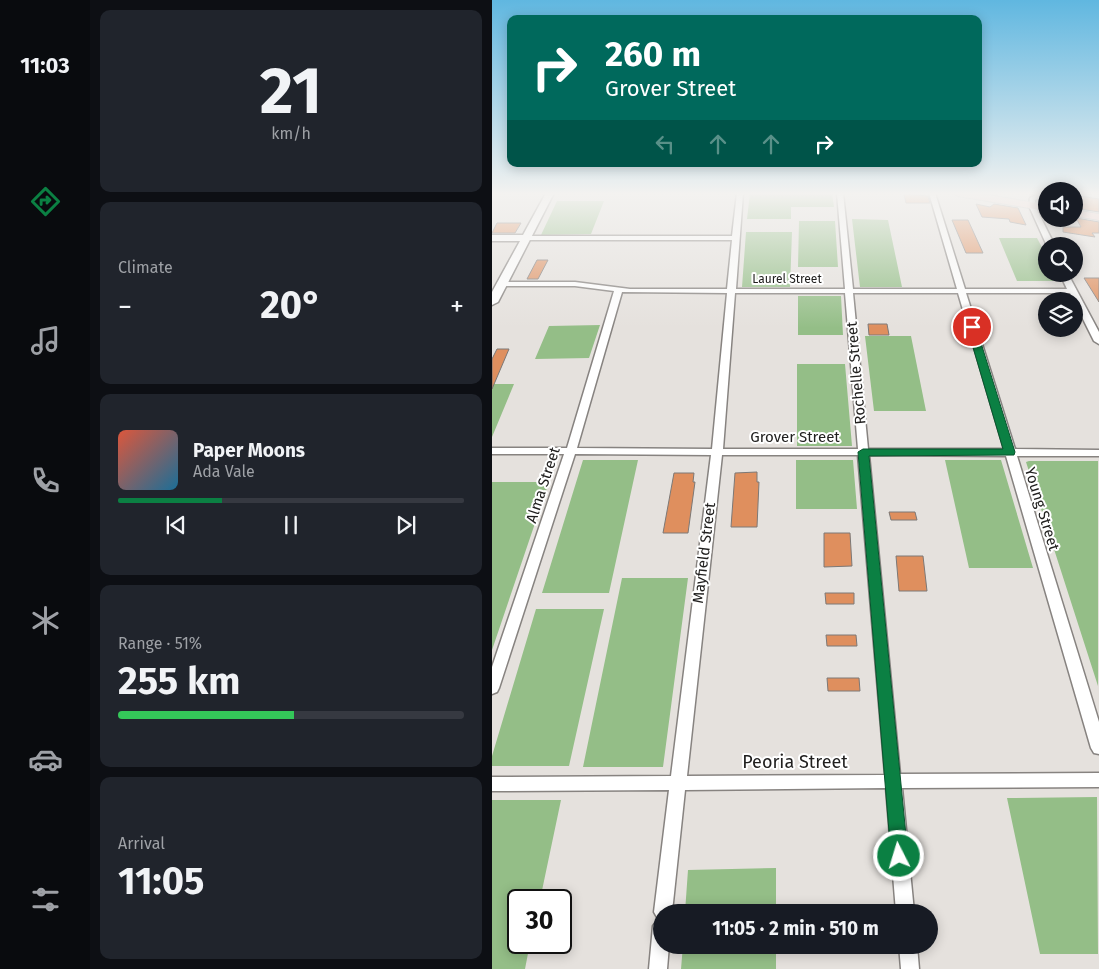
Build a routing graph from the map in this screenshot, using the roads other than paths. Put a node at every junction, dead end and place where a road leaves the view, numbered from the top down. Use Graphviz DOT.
graph roads {
  1 [pos="526,238"];
  2 [pos="736,238"];
  3 [pos="844,238"];
  4 [pos="945,238"];
  5 [pos="1068,282"];
  6 [pos="501,284"];
  7 [pos="619,290"];
  8 [pos="731,291"];
  9 [pos="849,291"];
  10 [pos="961,291"];
  11 [pos="1073,291"];
  12 [pos="493,298"];
  13 [pos="1098,340"];
  14 [pos="492,451"];
  15 [pos="570,451"];
  16 [pos="717,451"];
  17 [pos="863,452"];
  18 [pos="1010,452"];
  19 [pos="1098,452"];
  20 [pos="492,688"];
  21 [pos="1098,748"];
  22 [pos="1098,780"];
  23 [pos="892,781"];
  24 [pos="677,783"];
  25 [pos="492,784"];
  26 [pos="664,904"];
  27 [pos="904,904"];
  28 [pos="659,954"];
  29 [pos="909,954"];
  30 [pos="658,969"];
  31 [pos="910,969"];
  1 -- 6 [label="street"];
  2 -- 8 [label="street, Mayfield Street"];
  3 -- 9 [label="street, Rochelle Street"];
  4 -- 10 [label="street, Young Street"];
  5 -- 11 [label="street"];
  6 -- 7 [label="street, Laurel Street"];
  6 -- 12 [label="street"];
  7 -- 8 [label="street, Laurel Street"];
  7 -- 15 [label="street, Alma Street"];
  8 -- 9 [label="street, Laurel Street"];
  8 -- 16 [label="street, Mayfield Street"];
  9 -- 10 [label="street, Laurel Street"];
  9 -- 17 [label="street, Rochelle Street"];
  10 -- 11 [label="street, Laurel Street"];
  10 -- 18 [label="street, Young Street"];
  11 -- 13 [label="street"];
  14 -- 15 [label="street, Grover Street"];
  15 -- 16 [label="street, Grover Street"];
  15 -- 20 [label="street, Alma Street"];
  16 -- 17 [label="street, Grover Street"];
  16 -- 24 [label="street, Mayfield Street"];
  17 -- 18 [label="street, Grover Street"];
  17 -- 23 [label="street, Rochelle Street"];
  18 -- 19 [label="street, Grover Street"];
  18 -- 21 [label="street, Young Street"];
  22 -- 23 [label="street, Peoria Street"];
  23 -- 24 [label="street, Peoria Street"];
  23 -- 27 [label="street, Rochelle Street"];
  24 -- 25 [label="street, Peoria Street"];
  24 -- 26 [label="street, Mayfield Street"];
  28 -- 30 [label="street"];
  29 -- 31 [label="street"];
}
